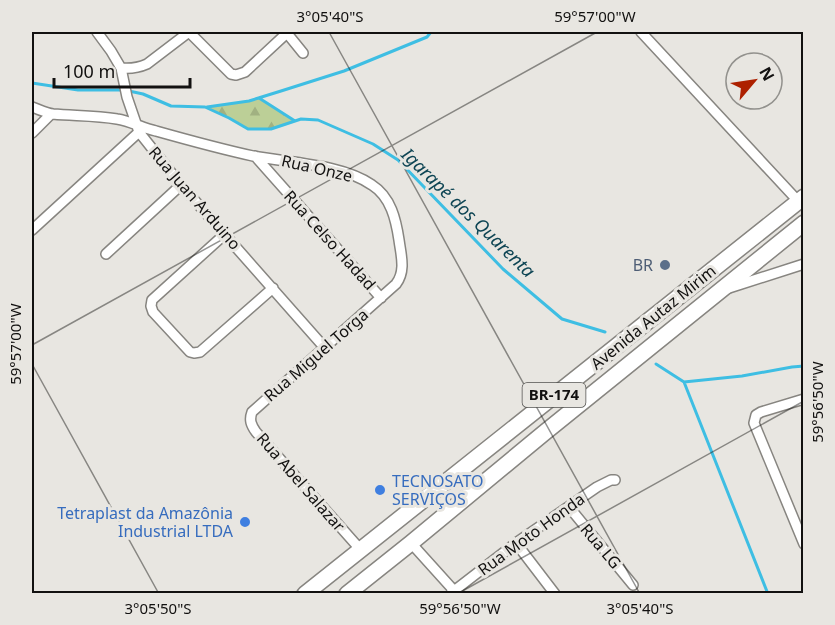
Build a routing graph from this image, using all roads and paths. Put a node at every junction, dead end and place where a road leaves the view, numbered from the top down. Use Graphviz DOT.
graph roads {
  1 [pos="97,32"];
  2 [pos="189,32"];
  3 [pos="286,32"];
  4 [pos="641,32"];
  5 [pos="303,53"];
  6 [pos="121,71"];
  7 [pos="32,107"];
  8 [pos="51,114"];
  9 [pos="137,128"];
  10 [pos="32,133"];
  11 [pos="255,156"];
  12 [pos="181,185"];
  13 [pos="801,199"];
  14 [pos="804,222"];
  15 [pos="32,230"];
  16 [pos="225,234"];
  17 [pos="106,254"];
  18 [pos="804,264"];
  19 [pos="273,288"];
  20 [pos="719,291"];
  21 [pos="381,298"];
  22 [pos="324,347"];
  23 [pos="804,399"];
  24 [pos="252,412"];
  25 [pos="529,415"];
  26 [pos="544,433"];
  27 [pos="615,480"];
  28 [pos="569,507"];
  29 [pos="411,543"];
  30 [pos="516,543"];
  31 [pos="804,544"];
  32 [pos="360,549"];
  33 [pos="633,585"];
  34 [pos="454,592"];
  35 [pos="554,593"];
  36 [pos="305,594"];
  37 [pos="347,594"];
  1 -- 6 [label="street, Rua Juan Arduino"];
  2 -- 3 [label="street"];
  2 -- 6 [label="street"];
  3 -- 5 [label="street"];
  4 -- 13 [label="street"];
  6 -- 9 [label="street, Rua Juan Arduino"];
  7 -- 8 [label="street, Rua Onze"];
  8 -- 9 [label="street, Rua Onze"];
  8 -- 10 [label="street"];
  9 -- 11 [label="street, Rua Onze"];
  9 -- 12 [label="street, Rua Juan Arduino"];
  9 -- 15 [label="street"];
  11 -- 21 [label="street, Rua Celso Hadad"];
  11 -- 21 [label="street, Rua Onze"];
  12 -- 16 [label="street, Rua Juan Arduino"];
  12 -- 17 [label="street"];
  13 -- 25 [label="main road, Avenida Autaz Mirim / BR-174"];
  14 -- 20 [label="main road, Avenida Autaz Mirim / BR-174"];
  16 -- 19 [label="street, Rua Juan Arduino"];
  16 -- 19 [label="street"];
  18 -- 20 [label="street"];
  19 -- 22 [label="street, Rua Juan Arduino"];
  20 -- 26 [label="main road, Avenida Autaz Mirim / BR-174"];
  21 -- 22 [label="street, Rua Miguel Torga"];
  22 -- 24 [label="street, Rua Miguel Torga"];
  23 -- 31 [label="street"];
  24 -- 32 [label="street, Rua Abel Salazar"];
  25 -- 26 [label="main road"];
  25 -- 32 [label="main road, Avenida Autaz Mirim / BR-174"];
  26 -- 29 [label="main road, Avenida Autaz Mirim / BR-174"];
  27 -- 28 [label="street, Rua Moto Honda"];
  28 -- 30 [label="street, Rua Moto Honda"];
  28 -- 33 [label="street, Rua LG"];
  29 -- 34 [label="street"];
  29 -- 37 [label="main road, Avenida Autaz Mirim / BR-174"];
  30 -- 34 [label="street, Rua Moto Honda"];
  30 -- 35 [label="street"];
  32 -- 36 [label="main road, Avenida Autaz Mirim / BR-174"];
}
